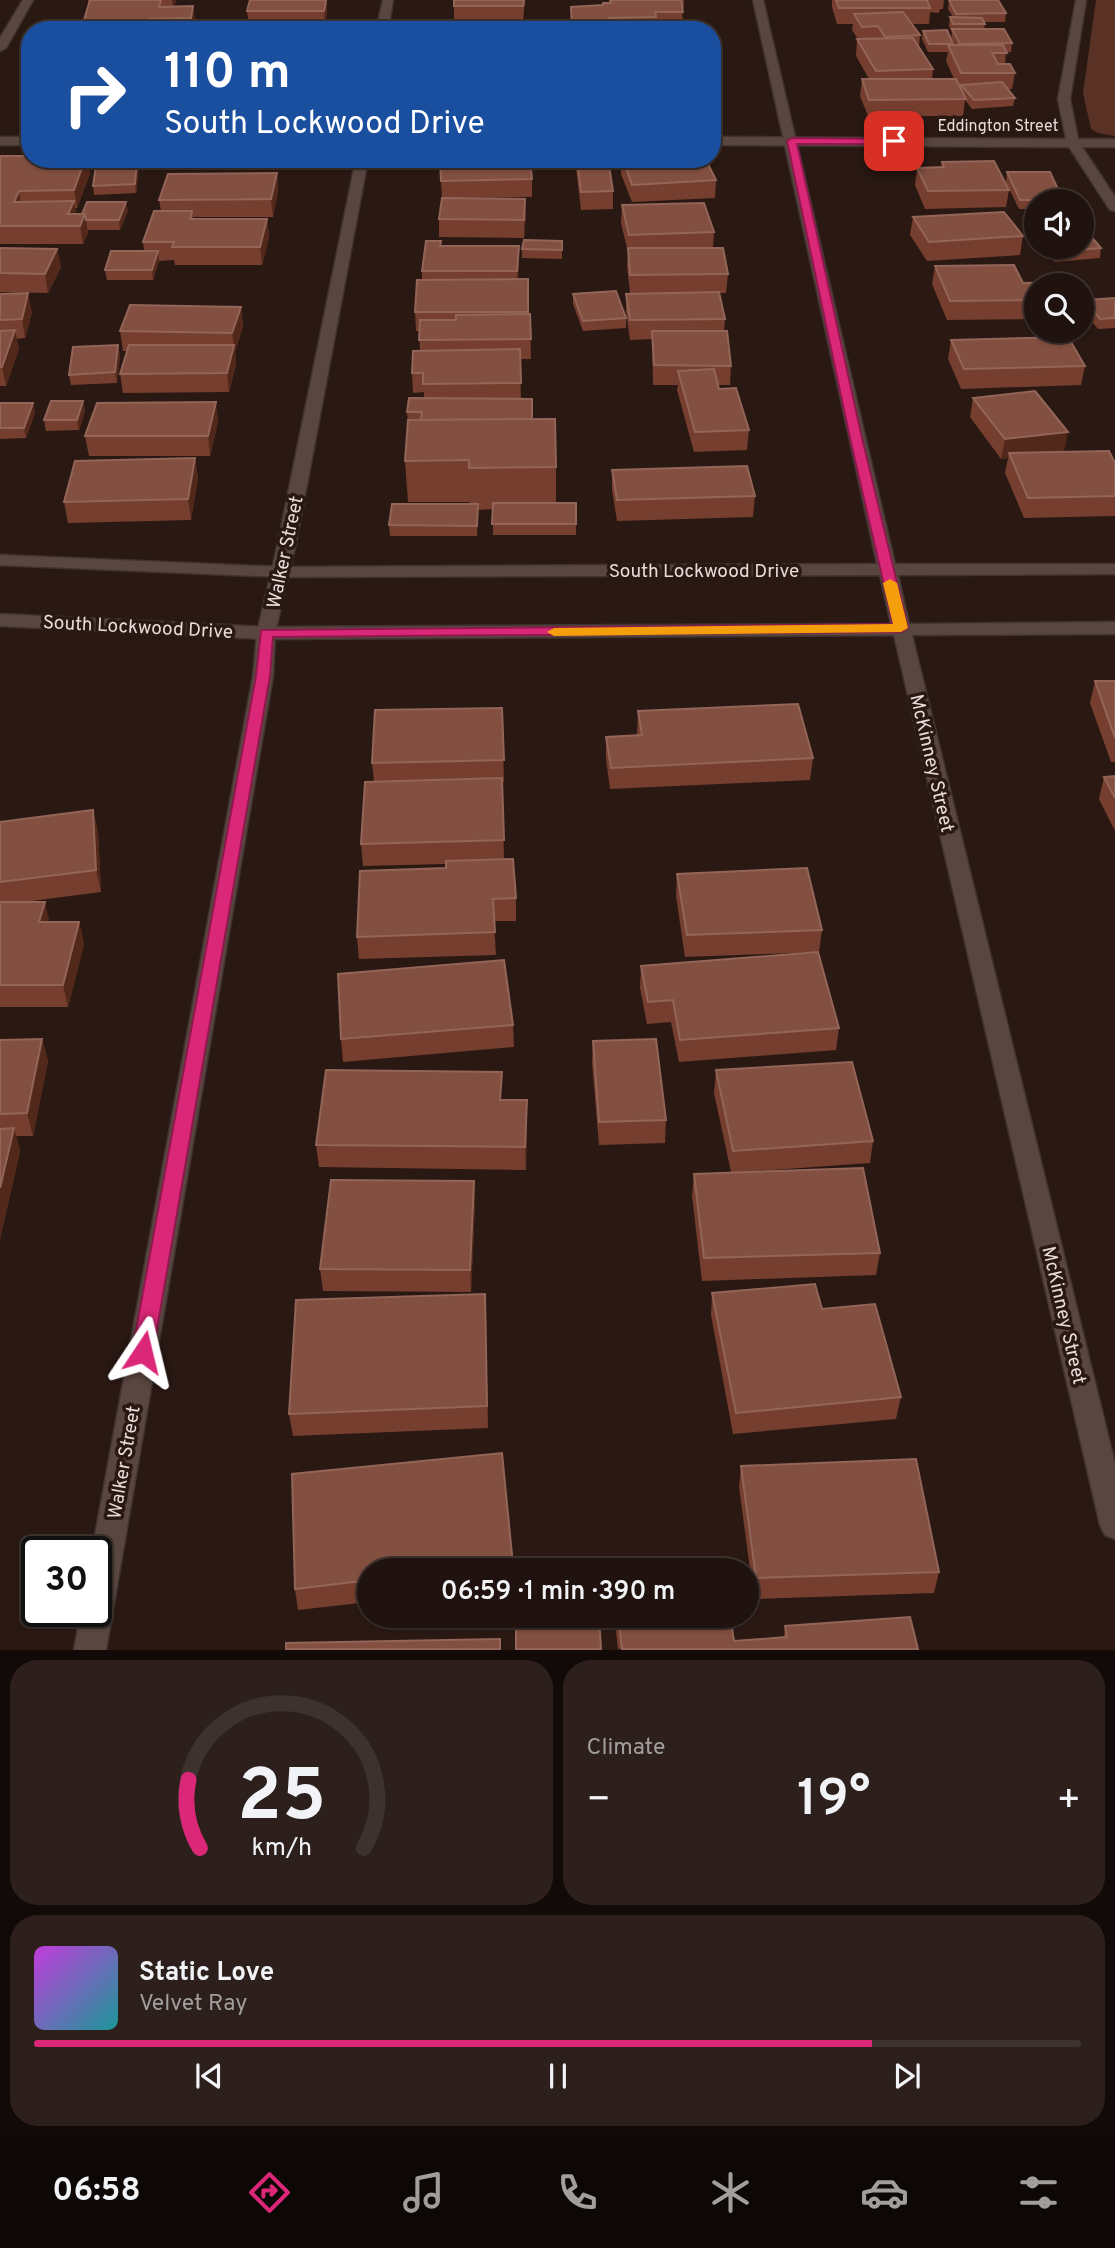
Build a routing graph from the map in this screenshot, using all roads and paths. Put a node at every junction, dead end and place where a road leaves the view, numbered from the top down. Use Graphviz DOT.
graph roads {
  1 [pos="28,0"];
  2 [pos="388,0"];
  3 [pos="758,0"];
  4 [pos="1081,0"];
  5 [pos="384,21"];
  6 [pos="0,48"];
  7 [pos="0,141"];
  8 [pos="21,141"];
  9 [pos="721,141"];
  10 [pos="792,141"];
  11 [pos="1073,143"];
  12 [pos="1115,143"];
  13 [pos="360,168"];
  14 [pos="1115,207"];
  15 [pos="0,560"];
  16 [pos="1115,569"];
  17 [pos="887,570"];
  18 [pos="281,572"];
  19 [pos="0,620"];
  20 [pos="901,628"];
  21 [pos="1115,628"];
  22 [pos="266,633"];
  23 [pos="1115,1525"];
  24 [pos="90,1650"];
  1 -- 6 [label="street"];
  2 -- 5 [label="street"];
  3 -- 10 [label="street, McKinney Street"];
  4 -- 11 [label="street"];
  7 -- 8 [label="street"];
  9 -- 10 [label="street, Eddington Street"];
  10 -- 11 [label="street, Eddington Street"];
  10 -- 17 [label="street, McKinney Street"];
  11 -- 12 [label="street, Eddington Street"];
  11 -- 14 [label="street"];
  13 -- 18 [label="street, Walker Street"];
  15 -- 18 [label="street, South Lockwood Drive"];
  16 -- 17 [label="street, South Lockwood Drive"];
  17 -- 18 [label="street, South Lockwood Drive"];
  17 -- 20 [label="street, McKinney Street"];
  18 -- 22 [label="street, Walker Street"];
  19 -- 22 [label="street, South Lockwood Drive"];
  20 -- 21 [label="street, South Lockwood Drive"];
  20 -- 22 [label="street, South Lockwood Drive"];
  20 -- 23 [label="street, McKinney Street"];
  22 -- 24 [label="street, Walker Street"];
}
